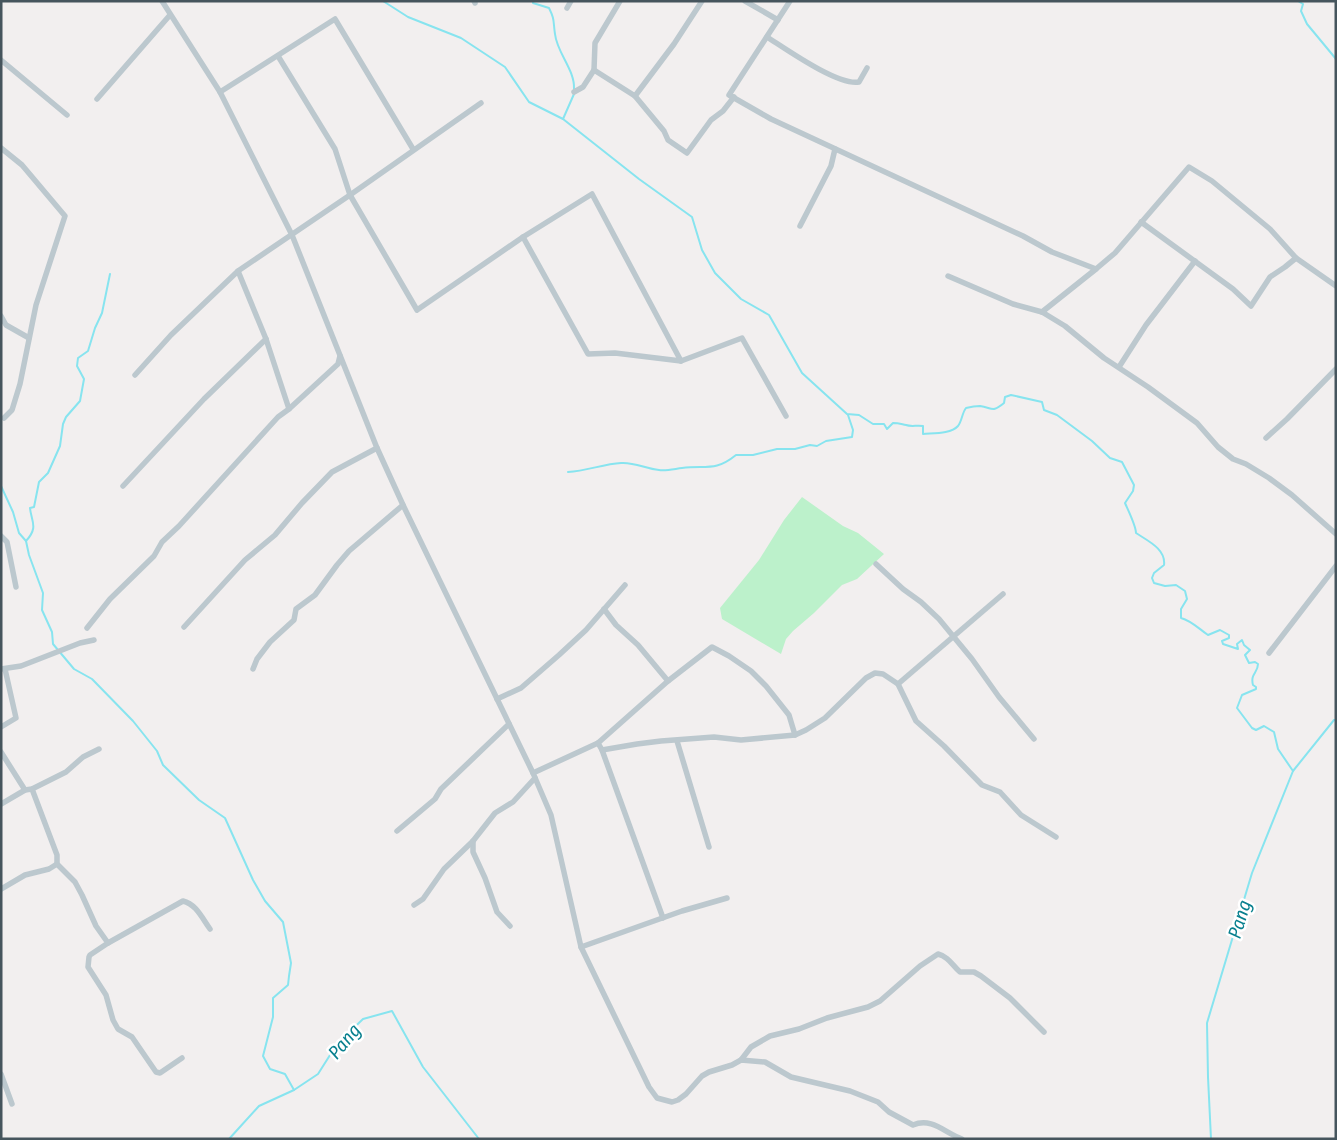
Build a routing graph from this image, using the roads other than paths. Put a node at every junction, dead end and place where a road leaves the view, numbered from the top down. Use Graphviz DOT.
graph roads {
  1 [pos="162,1"];
  2 [pos="571,1"];
  3 [pos="620,1"];
  4 [pos="702,1"];
  5 [pos="745,1"];
  6 [pos="790,1"];
  7 [pos="567,8"];
  8 [pos="170,15"];
  9 [pos="778,20"];
  10 [pos="767,37"];
  11 [pos="278,56"];
  12 [pos="1,60"];
  13 [pos="867,68"];
  14 [pos="594,70"];
  15 [pos="220,92"];
  16 [pos="574,92"];
  17 [pos="635,96"];
  18 [pos="734,98"];
  19 [pos="97,99"];
  20 [pos="481,103"];
  21 [pos="67,115"];
  22 [pos="1,148"];
  23 [pos="413,149"];
  24 [pos="835,149"];
  25 [pos="350,195"];
  26 [pos="1141,222"];
  27 [pos="800,226"];
  28 [pos="292,234"];
  29 [pos="523,237"];
  30 [pos="1296,258"];
  31 [pos="1195,261"];
  32 [pos="1096,269"];
  33 [pos="238,271"];
  34 [pos="948,276"];
  35 [pos="1336,286"];
  36 [pos="1042,312"];
  37 [pos="1,316"];
  38 [pos="28,338"];
  39 [pos="266,339"];
  40 [pos="340,356"];
  41 [pos="681,361"];
  42 [pos="1119,367"];
  43 [pos="1336,369"];
  44 [pos="135,374"];
  45 [pos="289,409"];
  46 [pos="786,416"];
  47 [pos="4,418"];
  48 [pos="1266,438"];
  49 [pos="378,448"];
  50 [pos="123,486"];
  51 [pos="403,505"];
  52 [pos="1336,534"];
  53 [pos="1,536"];
  54 [pos="876,564"];
  55 [pos="1336,566"];
  56 [pos="625,585"];
  57 [pos="16,587"];
  58 [pos="1003,594"];
  59 [pos="604,609"];
  60 [pos="184,627"];
  61 [pos="87,628"];
  62 [pos="952,637"];
  63 [pos="94,640"];
  64 [pos="1269,653"];
  65 [pos="253,668"];
  66 [pos="3,669"];
  67 [pos="668,681"];
  68 [pos="898,684"];
  69 [pos="497,699"];
  70 [pos="510,724"];
  71 [pos="1,727"];
  72 [pos="795,735"];
  73 [pos="1034,739"];
  74 [pos="677,741"];
  75 [pos="598,743"];
  76 [pos="98,749"];
  77 [pos="602,750"];
  78 [pos="1,752"];
  79 [pos="534,775"];
  80 [pos="32,788"];
  81 [pos="25,790"];
  82 [pos="1,804"];
  83 [pos="397,831"];
  84 [pos="1056,837"];
  85 [pos="473,841"];
  86 [pos="709,847"];
  87 [pos="57,864"];
  88 [pos="1,888"];
  89 [pos="727,898"];
  90 [pos="414,906"];
  91 [pos="663,918"];
  92 [pos="510,926"];
  93 [pos="210,929"];
  94 [pos="108,943"];
  95 [pos="581,947"];
  96 [pos="1044,1032"];
  97 [pos="182,1058"];
  98 [pos="741,1060"];
  99 [pos="1,1074"];
  100 [pos="12,1104"];
  101 [pos="962,1139"];
  1 -- 8 [label="street"];
  2 -- 7 [label="street"];
  3 -- 14 [label="street"];
  4 -- 17 [label="street"];
  5 -- 9 [label="street"];
  6 -- 9 [label="street"];
  8 -- 15 [label="street"];
  8 -- 19 [label="street"];
  9 -- 10 [label="street"];
  10 -- 13 [label="street"];
  10 -- 18 [label="street"];
  11 -- 15 [label="street"];
  11 -- 23 [label="street"];
  11 -- 25 [label="street"];
  12 -- 21 [label="street"];
  14 -- 16 [label="street"];
  14 -- 17 [label="street"];
  15 -- 28 [label="street"];
  17 -- 18 [label="street"];
  18 -- 24 [label="street"];
  20 -- 23 [label="street"];
  22 -- 38 [label="street"];
  23 -- 25 [label="street"];
  24 -- 27 [label="street"];
  24 -- 32 [label="street"];
  25 -- 28 [label="street"];
  25 -- 29 [label="street"];
  26 -- 30 [label="street"];
  26 -- 31 [label="street"];
  26 -- 32 [label="street"];
  28 -- 33 [label="street"];
  28 -- 40 [label="street"];
  29 -- 41 [label="street"];
  29 -- 41 [label="street"];
  30 -- 31 [label="street"];
  30 -- 35 [label="street"];
  31 -- 42 [label="street"];
  32 -- 36 [label="street"];
  33 -- 39 [label="street"];
  33 -- 44 [label="street"];
  34 -- 36 [label="street"];
  36 -- 42 [label="street"];
  37 -- 38 [label="street"];
  38 -- 47 [label="street"];
  39 -- 45 [label="street"];
  39 -- 50 [label="street"];
  40 -- 45 [label="street"];
  40 -- 49 [label="street"];
  41 -- 46 [label="street"];
  42 -- 52 [label="street"];
  43 -- 48 [label="street"];
  45 -- 61 [label="street"];
  49 -- 51 [label="street"];
  49 -- 60 [label="street"];
  51 -- 65 [label="street"];
  51 -- 69 [label="street"];
  53 -- 57 [label="street"];
  54 -- 62 [label="street"];
  55 -- 64 [label="street"];
  56 -- 59 [label="street"];
  58 -- 62 [label="street"];
  59 -- 67 [label="street"];
  59 -- 69 [label="street"];
  62 -- 68 [label="street"];
  62 -- 73 [label="street"];
  63 -- 66 [label="street"];
  66 -- 71 [label="street"];
  67 -- 72 [label="street"];
  67 -- 75 [label="street"];
  68 -- 72 [label="street"];
  68 -- 84 [label="street"];
  69 -- 70 [label="street"];
  70 -- 79 [label="street"];
  70 -- 83 [label="street"];
  72 -- 74 [label="street"];
  74 -- 77 [label="street"];
  74 -- 86 [label="street"];
  75 -- 77 [label="street"];
  75 -- 79 [label="street"];
  76 -- 80 [label="street"];
  77 -- 91 [label="street"];
  78 -- 81 [label="street"];
  79 -- 85 [label="street"];
  79 -- 95 [label="street"];
  80 -- 81 [label="street"];
  80 -- 87 [label="street"];
  81 -- 82 [label="street"];
  85 -- 90 [label="street"];
  85 -- 92 [label="street"];
  87 -- 88 [label="street"];
  87 -- 94 [label="street"];
  89 -- 91 [label="street"];
  91 -- 95 [label="street"];
  93 -- 94 [label="street"];
  94 -- 97 [label="street"];
  95 -- 98 [label="street"];
  96 -- 98 [label="street"];
  98 -- 101 [label="street"];
  99 -- 100 [label="street"];
}
